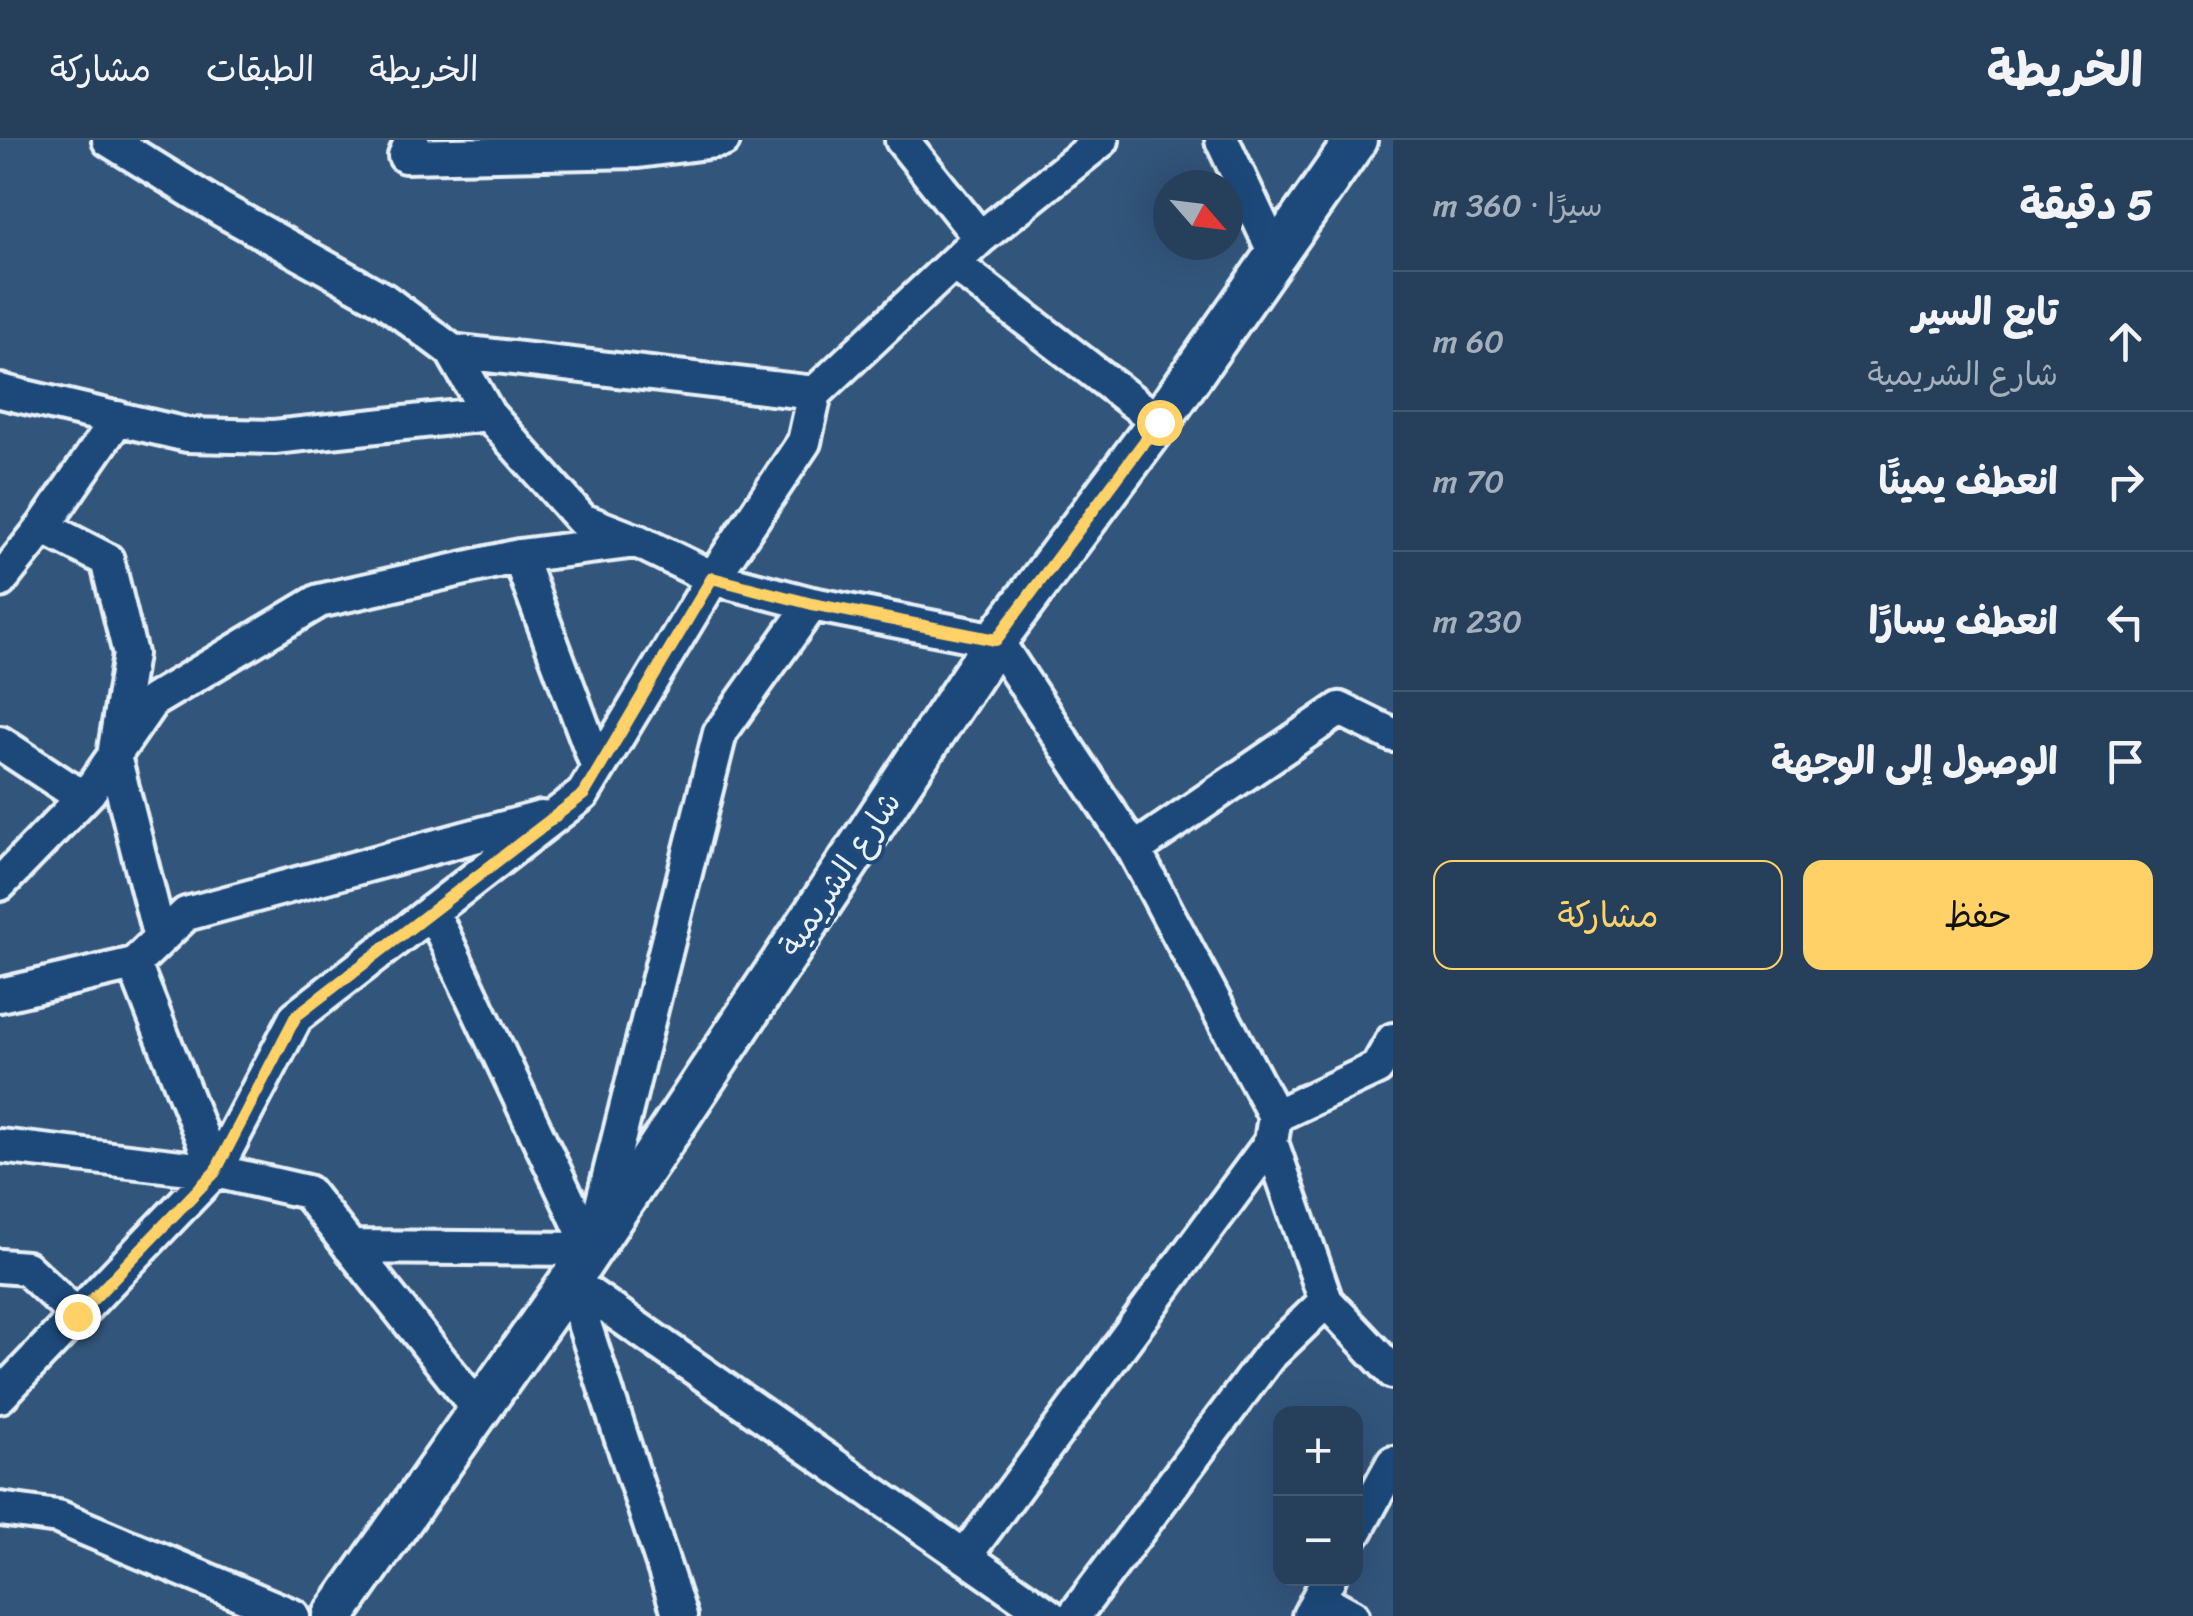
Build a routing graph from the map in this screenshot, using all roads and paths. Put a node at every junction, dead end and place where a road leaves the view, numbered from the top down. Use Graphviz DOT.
graph roads {
  1 [pos="109,140"];
  2 [pos="412,140"];
  3 [pos="723,140"];
  4 [pos="902,140"];
  5 [pos="1102,140"];
  6 [pos="1222,140"];
  7 [pos="1356,140"];
  8 [pos="672,143"];
  9 [pos="980,238"];
  10 [pos="1277,258"];
  11 [pos="954,264"];
  12 [pos="452,351"];
  13 [pos="0,391"];
  14 [pos="815,393"];
  15 [pos="488,414"];
  16 [pos="118,418"];
  17 [pos="1159,422"];
  18 [pos="43,527"];
  19 [pos="637,542"];
  20 [pos="519,556"];
  21 [pos="712,578"];
  22 [pos="0,581"];
  23 [pos="812,604"];
  24 [pos="996,640"];
  25 [pos="1393,734"];
  26 [pos="0,743"];
  27 [pos="114,756"];
  28 [pos="598,768"];
  29 [pos="84,798"];
  30 [pos="558,813"];
  31 [pos="1134,850"];
  32 [pos="0,884"];
  33 [pos="432,911"];
  34 [pos="160,938"];
  35 [pos="134,964"];
  36 [pos="0,995"];
  37 [pos="1393,1040"];
  38 [pos="1273,1129"];
  39 [pos="0,1146"];
  40 [pos="215,1172"];
  41 [pos="350,1247"];
  42 [pos="580,1265"];
  43 [pos="0,1266"];
  44 [pos="1326,1301"];
  45 [pos="77,1316"];
  46 [pos="1393,1372"];
  47 [pos="0,1396"];
  48 [pos="478,1410"];
  49 [pos="1393,1463"];
  50 [pos="0,1509"];
  51 [pos="1363,1518"];
  52 [pos="965,1556"];
  53 [pos="1319,1598"];
  54 [pos="293,1616"];
  55 [pos="334,1616"];
  56 [pos="680,1616"];
  57 [pos="1050,1616"];
  58 [pos="1074,1616"];
  59 [pos="1352,1616"];
  1 -- 12 [label="street"];
  2 -- 8 [label="street"];
  3 -- 8 [label="street"];
  4 -- 9 [label="street"];
  5 -- 9 [label="street"];
  6 -- 10 [label="street"];
  7 -- 10 [label="street, شارع الشريمية"];
  9 -- 11 [label="street"];
  10 -- 17 [label="street, شارع الشريمية"];
  11 -- 14 [label="street"];
  11 -- 17 [label="street"];
  12 -- 14 [label="street"];
  12 -- 15 [label="street"];
  13 -- 16 [label="street"];
  14 -- 21 [label="street"];
  15 -- 16 [label="street"];
  15 -- 19 [label="street"];
  16 -- 18 [label="street"];
  17 -- 24 [label="street, شارع الشريمية"];
  18 -- 22 [label="street"];
  18 -- 27 [label="street"];
  19 -- 20 [label="street"];
  19 -- 21 [label="street"];
  20 -- 27 [label="street"];
  20 -- 28 [label="street"];
  21 -- 23 [label="street"];
  21 -- 28 [label="street"];
  23 -- 24 [label="street"];
  23 -- 42 [label="street"];
  24 -- 31 [label="street"];
  24 -- 42 [label="street, شارع الشريمية"];
  25 -- 31 [label="street"];
  26 -- 29 [label="street"];
  27 -- 29 [label="street"];
  27 -- 34 [label="street"];
  28 -- 30 [label="street"];
  29 -- 32 [label="street"];
  30 -- 33 [label="street"];
  30 -- 34 [label="street"];
  31 -- 38 [label="street"];
  33 -- 40 [label="street"];
  33 -- 42 [label="street"];
  34 -- 35 [label="street"];
  35 -- 36 [label="street"];
  35 -- 40 [label="street"];
  37 -- 38 [label="street"];
  38 -- 44 [label="street"];
  38 -- 52 [label="street"];
  39 -- 40 [label="street"];
  40 -- 41 [label="street"];
  40 -- 45 [label="street"];
  41 -- 42 [label="street"];
  41 -- 48 [label="street"];
  42 -- 48 [label="street, شارع الشريمية"];
  42 -- 52 [label="street"];
  42 -- 56 [label="street"];
  43 -- 45 [label="street"];
  44 -- 46 [label="street"];
  44 -- 58 [label="street"];
  45 -- 47 [label="street"];
  48 -- 55 [label="street, شارع الشريمية"];
  49 -- 51 [label="street"];
  50 -- 54 [label="street"];
  52 -- 57 [label="street"];
  53 -- 59 [label="street"];
}
